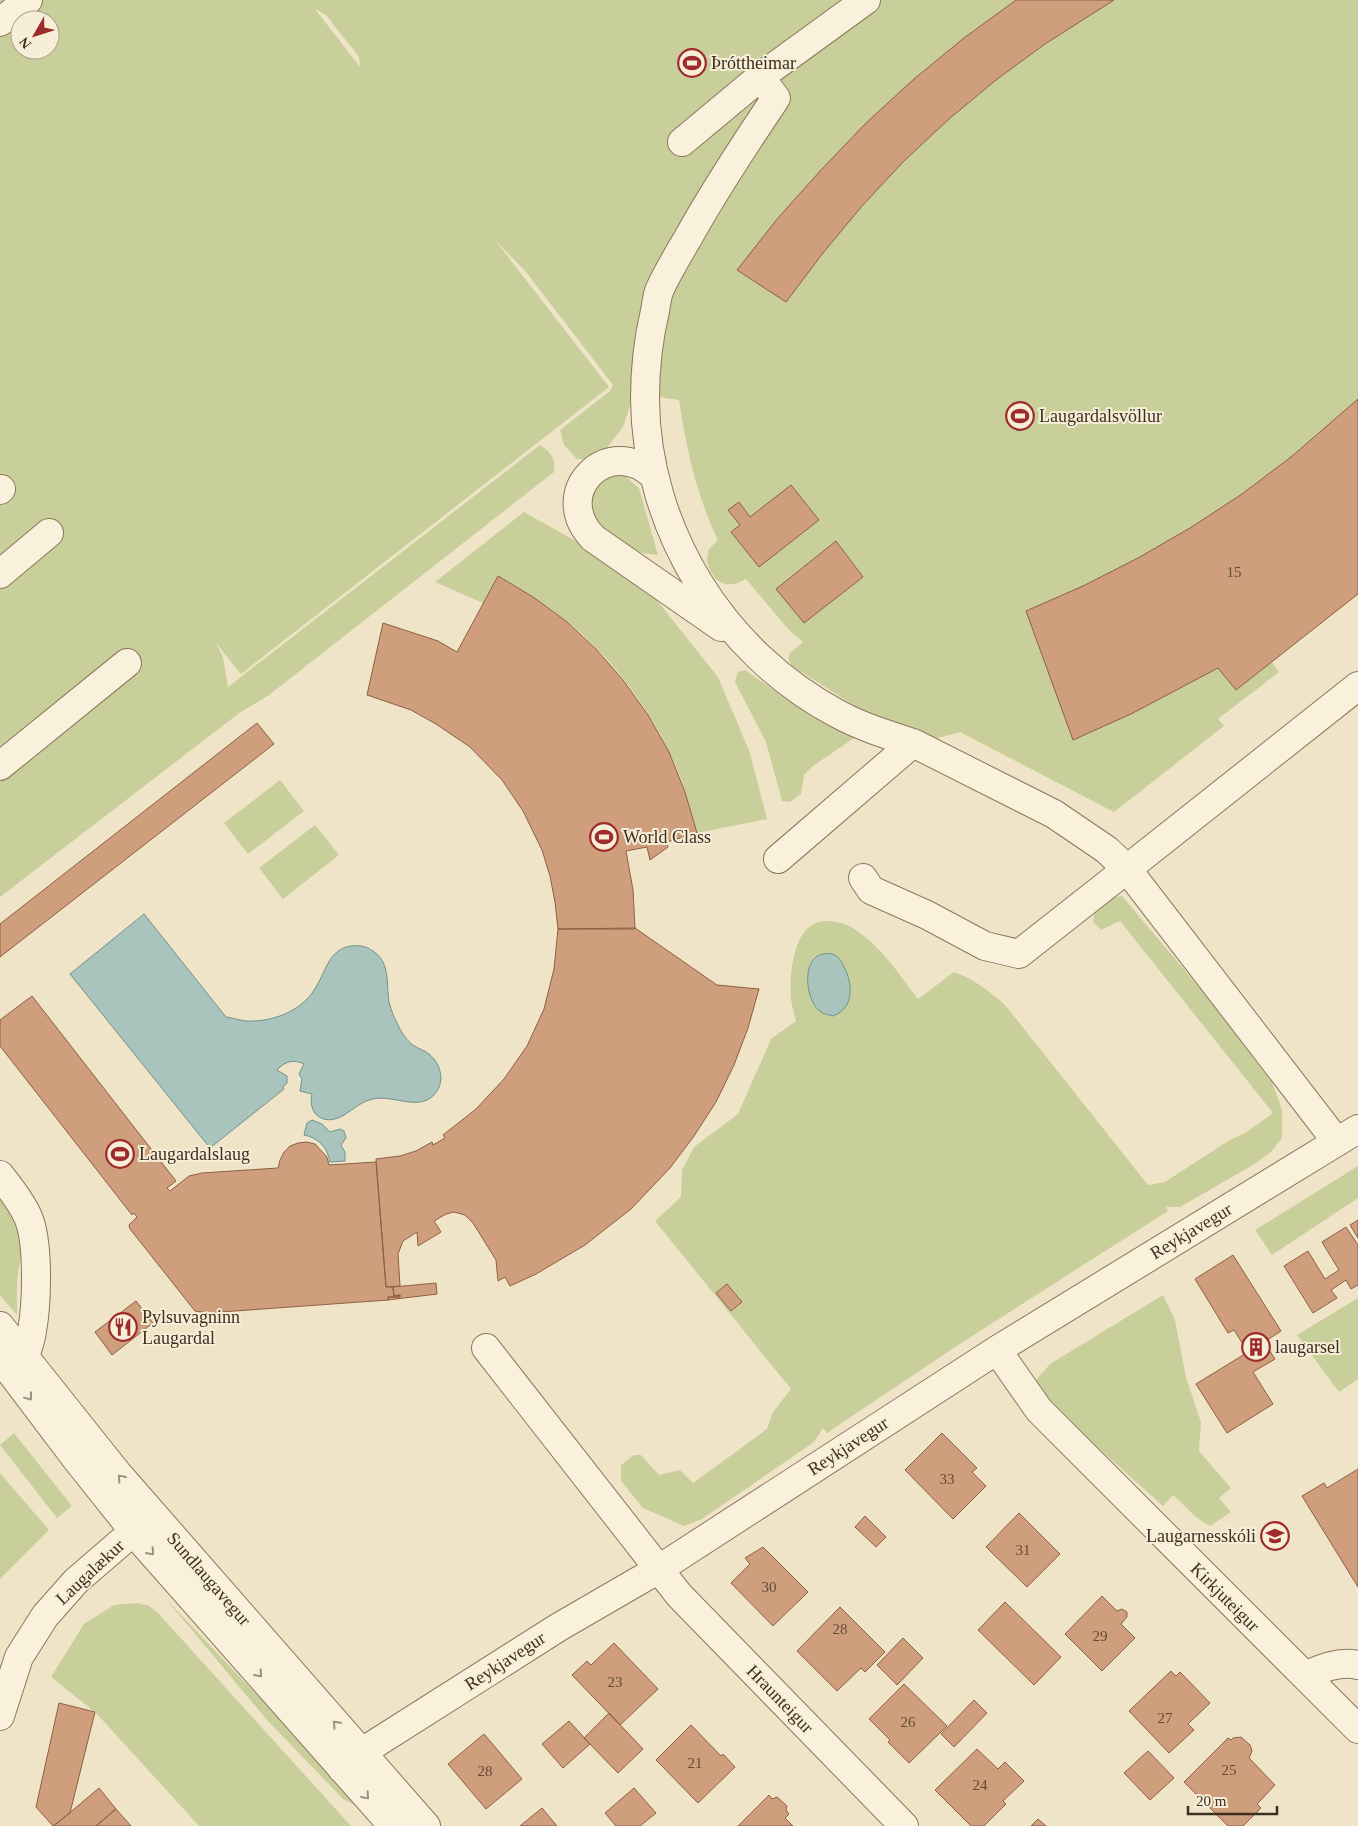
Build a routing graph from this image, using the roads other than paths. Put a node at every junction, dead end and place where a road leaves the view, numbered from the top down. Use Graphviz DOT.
graph roads {
  1 [pos="28,0"];
  2 [pos="866,0"];
  3 [pos="0,22"];
  4 [pos="760,77"];
  5 [pos="682,142"];
  6 [pos="654,476"];
  7 [pos="48,533"];
  8 [pos="0,574"];
  9 [pos="742,642"];
  10 [pos="127,663"];
  11 [pos="1358,686"];
  12 [pos="913,743"];
  13 [pos="0,766"];
  14 [pos="778,859"];
  15 [pos="1126,869"];
  16 [pos="863,878"];
  17 [pos="1348,1136"];
  18 [pos="0,1176"];
  19 [pos="0,1326"];
  20 [pos="486,1348"];
  21 [pos="996,1350"];
  22 [pos="12,1357"];
  23 [pos="143,1523"];
  24 [pos="659,1569"];
  25 [pos="1358,1665"];
  26 [pos="1305,1676"];
  27 [pos="0,1716"];
  28 [pos="1358,1729"];
  29 [pos="352,1761"];
  30 [pos="393,1826"];
  31 [pos="426,1826"];
  32 [pos="904,1826"];
  1 -- 3 [label="street"];
  2 -- 4 [label="street"];
  4 -- 5 [label="street"];
  4 -- 6 [label="street"];
  6 -- 9 [label="street"];
  6 -- 9 [label="street"];
  7 -- 8 [label="street"];
  9 -- 12 [label="street"];
  10 -- 13 [label="street"];
  11 -- 15 [label="street"];
  12 -- 14 [label="street"];
  12 -- 15 [label="street"];
  15 -- 16 [label="street"];
  15 -- 17 [label="street"];
  17 -- 21 [label="street, Reykjavegur"];
  18 -- 22 [label="street"];
  19 -- 22 [label="street, Sundlaugavegur"];
  20 -- 24 [label="street, Hraunteigur"];
  21 -- 24 [label="street, Reykjavegur"];
  21 -- 26 [label="street, Kirkjuteigur"];
  22 -- 23 [label="street, Sundlaugavegur"];
  23 -- 27 [label="street, Laugalækur"];
  23 -- 29 [label="street, Sundlaugavegur"];
  24 -- 29 [label="street, Reykjavegur"];
  24 -- 32 [label="street, Hraunteigur"];
  25 -- 26 [label="street"];
  26 -- 28 [label="street, Kirkjuteigur"];
  29 -- 30 [label="street, Sundlaugavegur, one-way"];
  29 -- 31 [label="street, Sundlaugavegur"];
}
